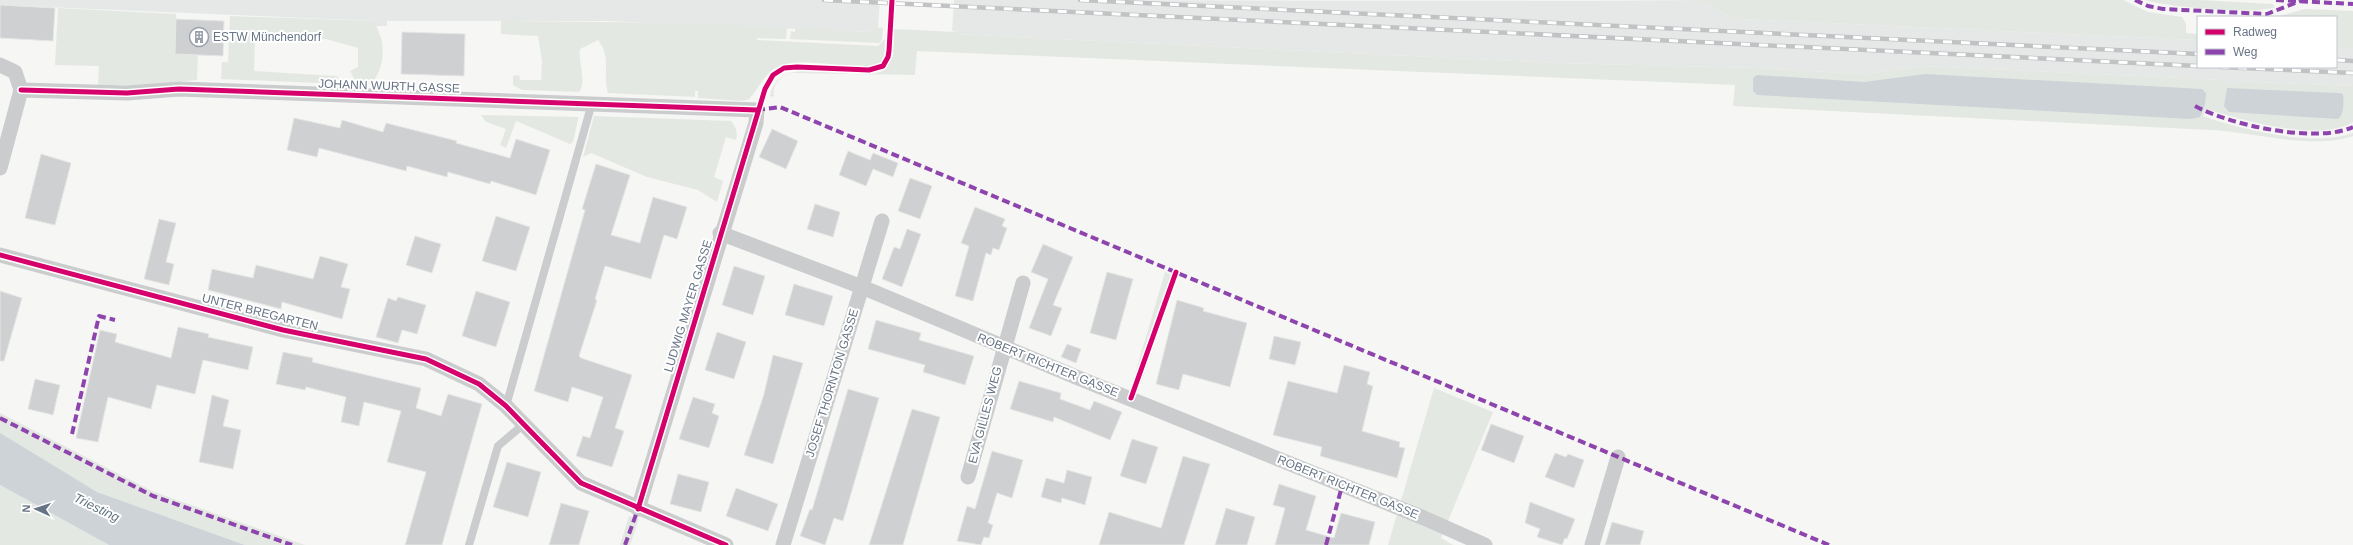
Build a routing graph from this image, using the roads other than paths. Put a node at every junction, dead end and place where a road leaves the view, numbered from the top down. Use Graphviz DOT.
graph roads {
  1 [pos="0,65"];
  2 [pos="21,90"];
  3 [pos="592,103"];
  4 [pos="757,110"];
  5 [pos="0,168"];
  6 [pos="882,221"];
  7 [pos="720,233"];
  8 [pos="0,255"];
  9 [pos="1023,283"];
  10 [pos="862,287"];
  11 [pos="1004,348"];
  12 [pos="506,406"];
  13 [pos="524,424"];
  14 [pos="1618,457"];
  15 [pos="968,477"];
  16 [pos="638,509"];
  17 [pos="469,545"];
  18 [pos="726,545"];
  19 [pos="783,545"];
  20 [pos="1485,545"];
  21 [pos="1592,545"];
  1 -- 2 [label="street"];
  2 -- 3 [label="street, JOHANN WURTH GASSE"];
  2 -- 5 [label="street"];
  3 -- 4 [label="street, JOHANN WURTH GASSE"];
  3 -- 12 [label="lane"];
  4 -- 7 [label="street, LUDWIG MAYER GASSE"];
  6 -- 10 [label="street, JOSEF THORNTON GASSE"];
  7 -- 10 [label="street, ROBERT RICHTER GASSE"];
  7 -- 16 [label="street, LUDWIG MAYER GASSE"];
  8 -- 12 [label="street, UNTER BREGARTEN"];
  9 -- 11 [label="street, EVA GILLES WEG"];
  10 -- 11 [label="street, ROBERT RICHTER GASSE"];
  10 -- 19 [label="street, JOSEF THORNTON GASSE"];
  11 -- 15 [label="street, EVA GILLES WEG"];
  11 -- 20 [label="street, ROBERT RICHTER GASSE"];
  12 -- 13 [label="street, UNTER BREGARTEN"];
  13 -- 16 [label="street, UNTER BREGARTEN"];
  13 -- 17 [label="lane"];
  14 -- 21 [label="street"];
  16 -- 18 [label="street, UNTER BREGARTEN"];
}
